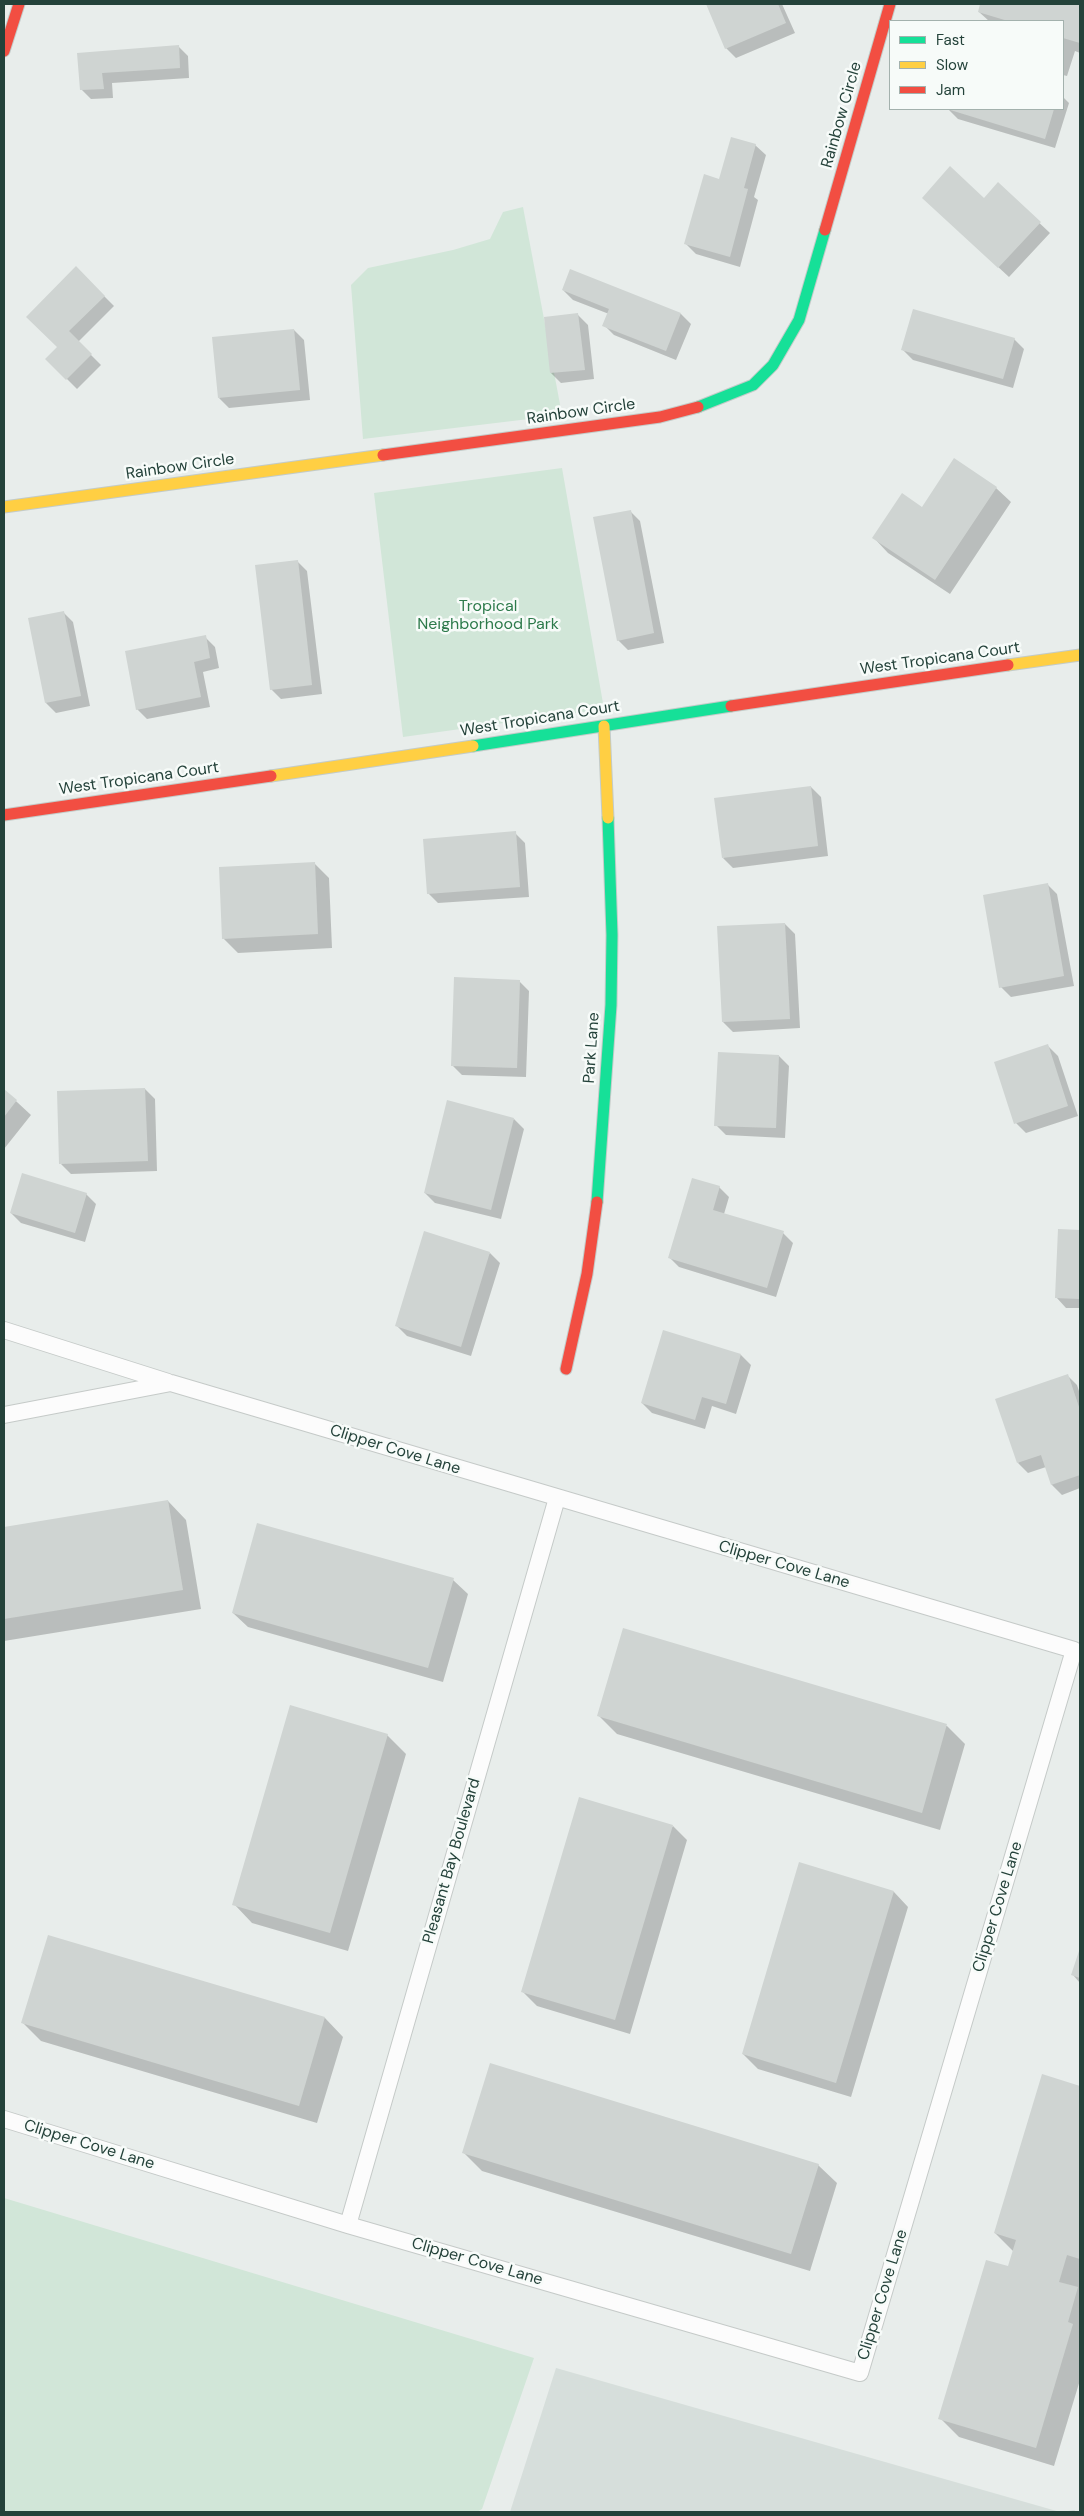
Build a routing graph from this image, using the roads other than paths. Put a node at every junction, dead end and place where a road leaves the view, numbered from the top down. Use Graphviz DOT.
graph roads {
  1 [pos="18,4"];
  2 [pos="890,4"];
  3 [pos="4,51"];
  4 [pos="4,507"];
  5 [pos="1080,655"];
  6 [pos="604,726"];
  7 [pos="4,815"];
  8 [pos="4,1330"];
  9 [pos="566,1369"];
  10 [pos="171,1383"];
  11 [pos="4,1415"];
  12 [pos="557,1498"];
  13 [pos="4,2119"];
  14 [pos="348,2225"];
  1 -- 3 [label="street"];
  2 -- 4 [label="street, Rainbow Circle"];
  5 -- 6 [label="street, West Tropicana Court"];
  6 -- 7 [label="street, West Tropicana Court"];
  6 -- 9 [label="street, Park Lane"];
  8 -- 10 [label="lane"];
  10 -- 11 [label="lane, Clipper Cove Lane"];
  10 -- 12 [label="lane, Clipper Cove Lane"];
  12 -- 14 [label="lane, Pleasant Bay Boulevard"];
  12 -- 14 [label="lane, Clipper Cove Lane"];
  13 -- 14 [label="lane, Clipper Cove Lane"];
}
